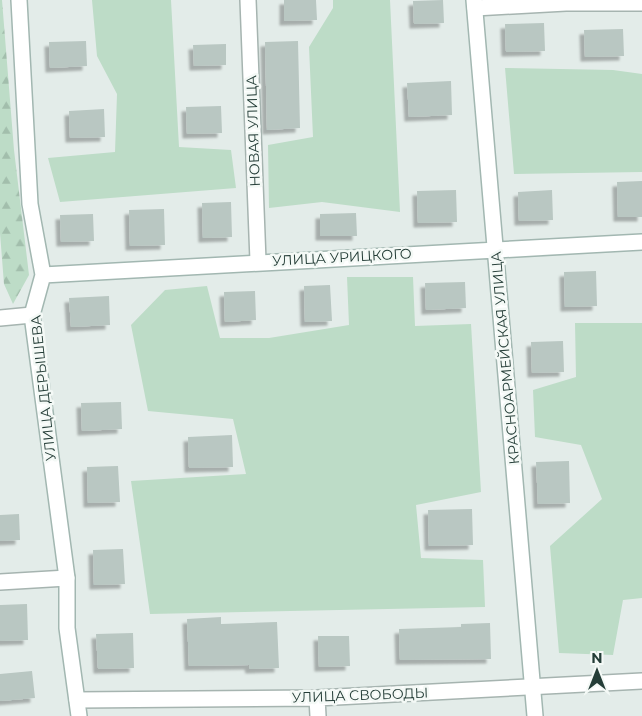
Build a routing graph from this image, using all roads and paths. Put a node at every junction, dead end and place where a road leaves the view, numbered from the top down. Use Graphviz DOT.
graph roads {
  1 [pos="18,0"];
  2 [pos="248,0"];
  3 [pos="642,3"];
  4 [pos="475,4"];
  5 [pos="642,242"];
  6 [pos="496,248"];
  7 [pos="258,261"];
  8 [pos="43,274"];
  9 [pos="32,315"];
  10 [pos="0,318"];
  11 [pos="67,578"];
  12 [pos="0,582"];
  13 [pos="642,681"];
  14 [pos="532,686"];
  15 [pos="317,698"];
  16 [pos="77,700"];
  17 [pos="79,716"];
  18 [pos="318,716"];
  19 [pos="535,716"];
  1 -- 8 [label="street, УЛИЦА ДЕРЫШЕВА"];
  2 -- 7 [label="street, НОВАЯ УЛИЦА"];
  3 -- 4 [label="street"];
  4 -- 6 [label="street, КРАСНОАРМЕЙСКАЯ УЛИЦА"];
  5 -- 6 [label="street, УЛИЦА УРИЦКОГО"];
  6 -- 7 [label="street, УЛИЦА УРИЦКОГО"];
  6 -- 14 [label="street, КРАСНОАРМЕЙСКАЯ УЛИЦА"];
  7 -- 8 [label="street, УЛИЦА УРИЦКОГО"];
  8 -- 9 [label="street, УЛИЦА ДЕРЫШЕВА"];
  9 -- 10 [label="street"];
  9 -- 11 [label="street, УЛИЦА ДЕРЫШЕВА"];
  11 -- 12 [label="street"];
  11 -- 16 [label="street, УЛИЦА ДЕРЫШЕВА"];
  13 -- 14 [label="street, УЛИЦА СВОБОДЫ"];
  14 -- 15 [label="street, УЛИЦА СВОБОДЫ"];
  14 -- 19 [label="street, КРАСНОАРМЕЙСКАЯ УЛИЦА"];
  15 -- 16 [label="street, УЛИЦА СВОБОДЫ"];
  15 -- 18 [label="street"];
  16 -- 17 [label="street, УЛИЦА ДЕРЫШЕВА"];
}
